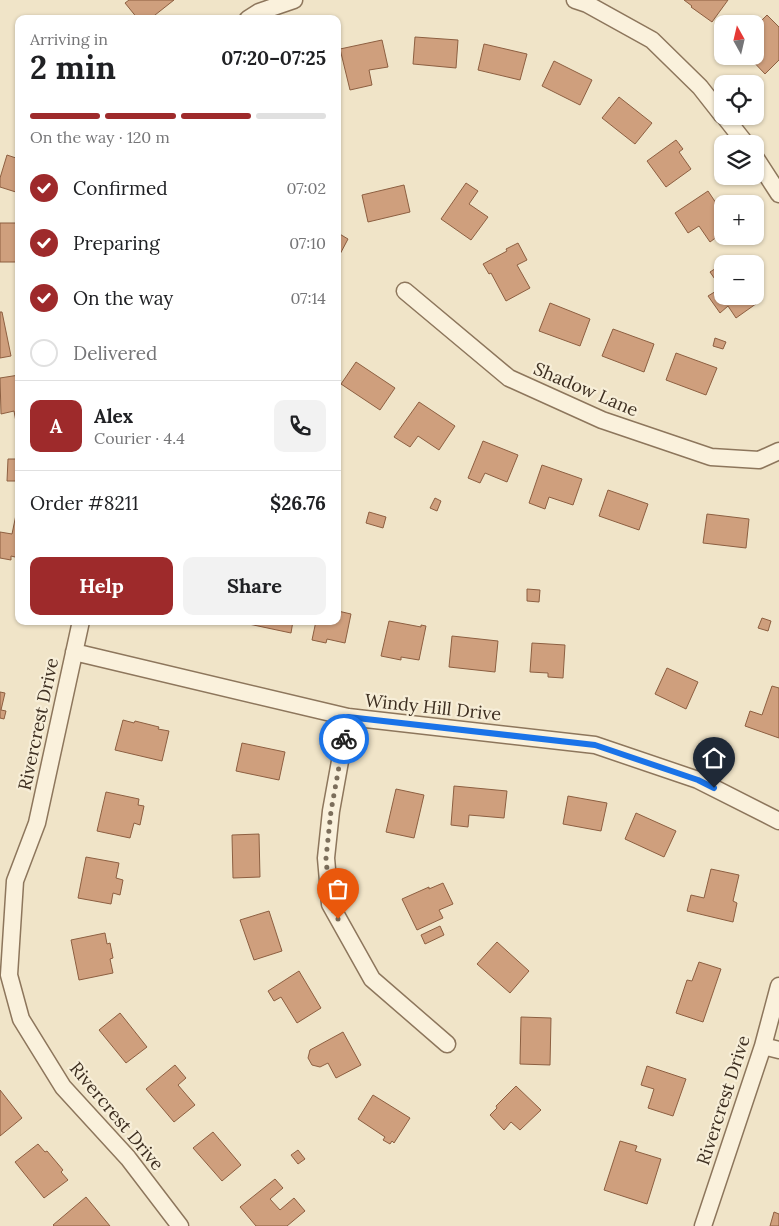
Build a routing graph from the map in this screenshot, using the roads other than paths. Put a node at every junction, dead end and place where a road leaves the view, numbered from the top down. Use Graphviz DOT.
graph roads {
  1 [pos="294,0"];
  2 [pos="575,0"];
  3 [pos="254,15"];
  4 [pos="714,105"];
  5 [pos="730,125"];
  6 [pos="739,135"];
  7 [pos="764,171"];
  8 [pos="779,194"];
  9 [pos="405,291"];
  10 [pos="779,451"];
  11 [pos="80,625"];
  12 [pos="74,652"];
  13 [pos="348,717"];
  14 [pos="779,821"];
  15 [pos="779,986"];
  16 [pos="447,1044"];
  17 [pos="763,1046"];
  18 [pos="779,1050"];
  19 [pos="180,1226"];
  20 [pos="704,1226"];
  1 -- 3 [label="street"];
  2 -- 4 [label="street"];
  5 -- 6 [label="street"];
  7 -- 8 [label="street"];
  9 -- 10 [label="street, Shadow Lane"];
  11 -- 12 [label="street, Rivercrest Drive"];
  12 -- 13 [label="street, Windy Hill Drive"];
  12 -- 19 [label="street, Rivercrest Drive"];
  13 -- 14 [label="street, Windy Hill Drive"];
  13 -- 16 [label="street"];
  15 -- 17 [label="street, Rivercrest Drive"];
  17 -- 18 [label="street"];
  17 -- 20 [label="street, Rivercrest Drive"];
}
